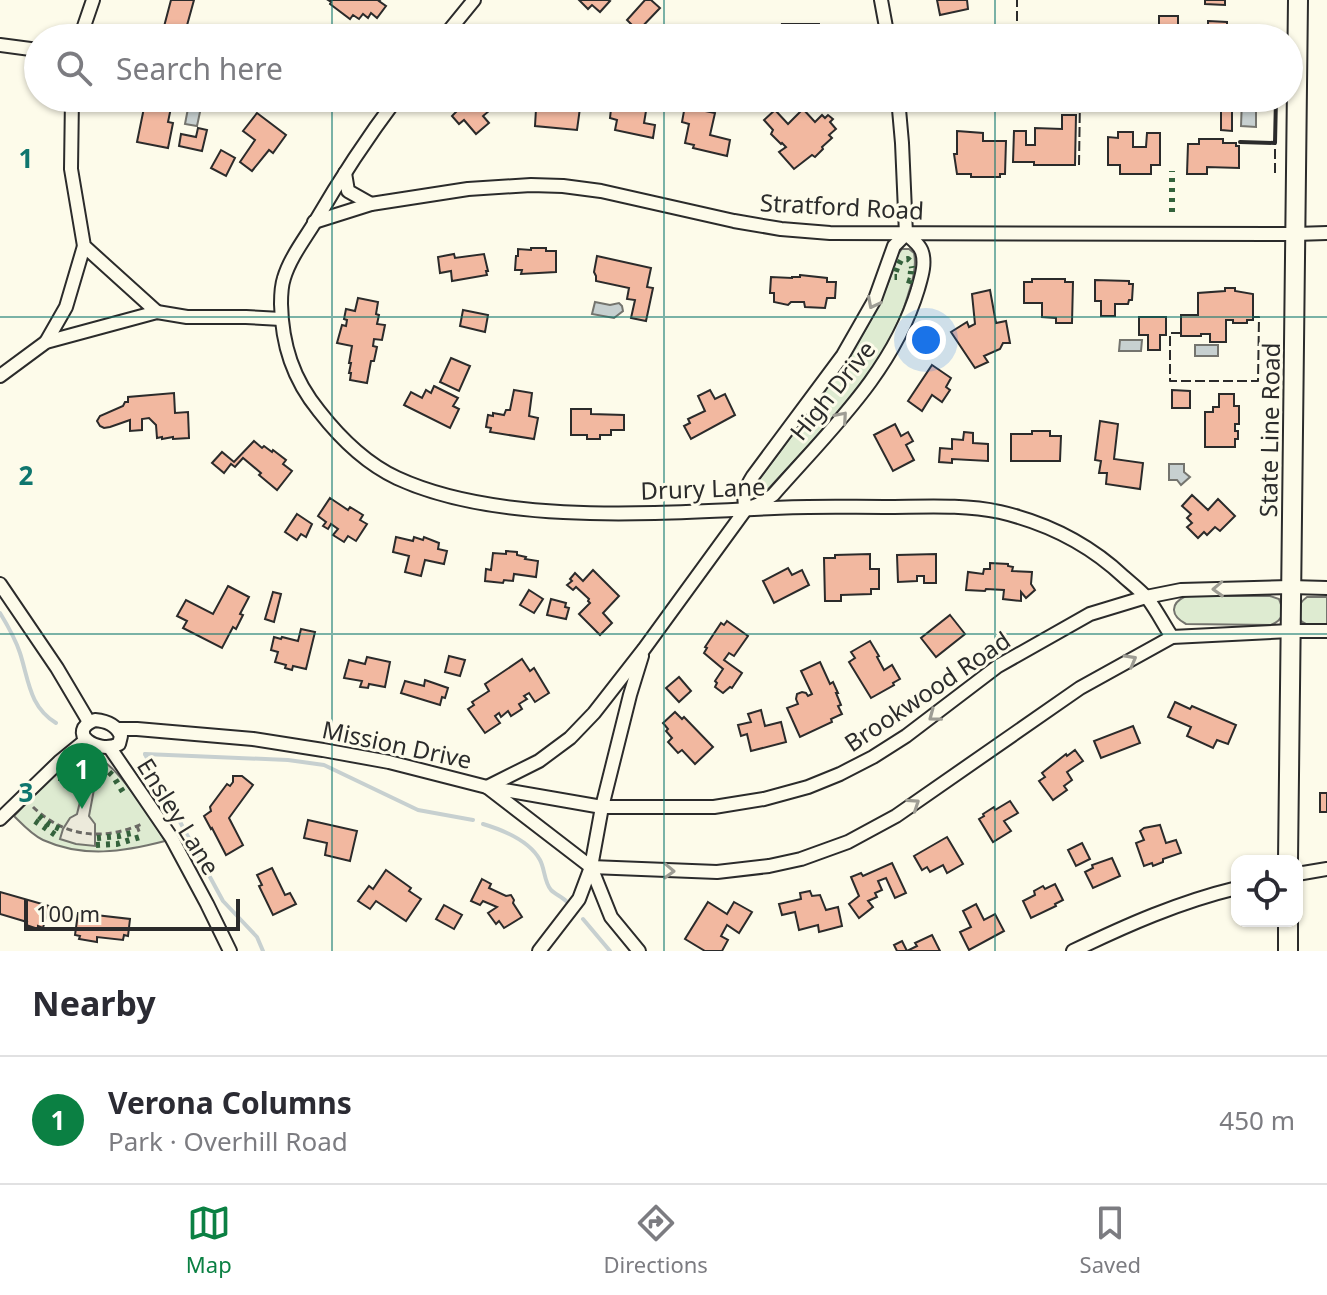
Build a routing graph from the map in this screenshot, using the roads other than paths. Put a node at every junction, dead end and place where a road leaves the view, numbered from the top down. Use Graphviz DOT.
graph roads {
  1 [pos="93,0"];
  2 [pos="474,0"];
  3 [pos="881,0"];
  4 [pos="1298,0"];
  5 [pos="85,24"];
  6 [pos="454,24"];
  7 [pos="885,24"];
  8 [pos="1298,24"];
  9 [pos="0,45"];
  10 [pos="24,48"];
  11 [pos="72,112"];
  12 [pos="387,112"];
  13 [pos="899,112"];
  14 [pos="1297,112"];
  15 [pos="345,173"];
  16 [pos="371,204"];
  17 [pos="314,222"];
  18 [pos="1327,233"];
  19 [pos="906,234"];
  20 [pos="1295,234"];
  21 [pos="84,246"];
  22 [pos="157,312"];
  23 [pos="281,319"];
  24 [pos="46,342"];
  25 [pos="0,376"];
  26 [pos="746,509"];
  27 [pos="0,584"];
  28 [pos="1290,587"];
  29 [pos="1327,588"];
  30 [pos="1146,597"];
  31 [pos="1290,631"];
  32 [pos="1327,631"];
  33 [pos="1172,637"];
  34 [pos="644,649"];
  35 [pos="89,722"];
  36 [pos="118,729"];
  37 [pos="86,740"];
  38 [pos="110,748"];
  39 [pos="487,787"];
  40 [pos="602,807"];
  41 [pos="0,819"];
  42 [pos="1288,855"];
  43 [pos="591,867"];
  44 [pos="1327,869"];
  45 [pos="1303,873"];
  46 [pos="1231,890"];
  47 [pos="1288,927"];
  48 [pos="230,951"];
  49 [pos="539,951"];
  50 [pos="639,951"];
  51 [pos="1073,951"];
  52 [pos="1288,951"];
  1 -- 5 [label="street"];
  2 -- 6 [label="street"];
  3 -- 7 [label="street"];
  4 -- 8 [label="main road, State Line Road"];
  9 -- 10 [label="street"];
  11 -- 21 [label="street"];
  12 -- 15 [label="street, Drury Lane"];
  13 -- 19 [label="street, High Drive"];
  14 -- 20 [label="main road, State Line Road"];
  15 -- 16 [label="street"];
  15 -- 17 [label="street, Drury Lane"];
  16 -- 17 [label="street, Stratford Road"];
  16 -- 19 [label="street, Stratford Road"];
  17 -- 23 [label="street, Drury Lane"];
  18 -- 20 [label="street, Stratford Road"];
  19 -- 20 [label="street, Stratford Road"];
  19 -- 26 [label="street, High Drive, one-way"];
  26 -- 19 [label="street, High Drive, one-way"];
  20 -- 28 [label="main road, State Line Road"];
  21 -- 22 [label="street"];
  21 -- 24 [label="street"];
  22 -- 23 [label="street"];
  22 -- 24 [label="street"];
  23 -- 26 [label="street, Drury Lane"];
  24 -- 25 [label="street"];
  26 -- 30 [label="street, Drury Lane"];
  26 -- 34 [label="street, High Drive"];
  27 -- 35 [label="street"];
  28 -- 29 [label="street, Brookwood Road"];
  28 -- 30 [label="street, Brookwood Road, one-way"];
  28 -- 31 [label="main road, State Line Road"];
  30 -- 33 [label="street, Drury Lane"];
  30 -- 40 [label="street, Brookwood Road, one-way"];
  31 -- 32 [label="street"];
  31 -- 33 [label="street"];
  31 -- 42 [label="main road, State Line Road"];
  43 -- 33 [label="street, one-way"];
  34 -- 39 [label="street, High Drive"];
  34 -- 40 [label="street, High Drive"];
  35 -- 36 [label="street"];
  35 -- 37 [label="street"];
  36 -- 38 [label="street"];
  36 -- 39 [label="street, Mission Drive"];
  37 -- 38 [label="street"];
  37 -- 41 [label="street"];
  38 -- 48 [label="street, Ensley Lane"];
  39 -- 40 [label="street, Brookwood Road"];
  39 -- 43 [label="street, Mission Drive"];
  40 -- 43 [label="street, High Drive"];
  43 -- 49 [label="street, High Drive"];
  43 -- 50 [label="street"];
  44 -- 45 [label="street"];
  46 -- 51 [label="street"];
  47 -- 52 [label="main road"];
}
